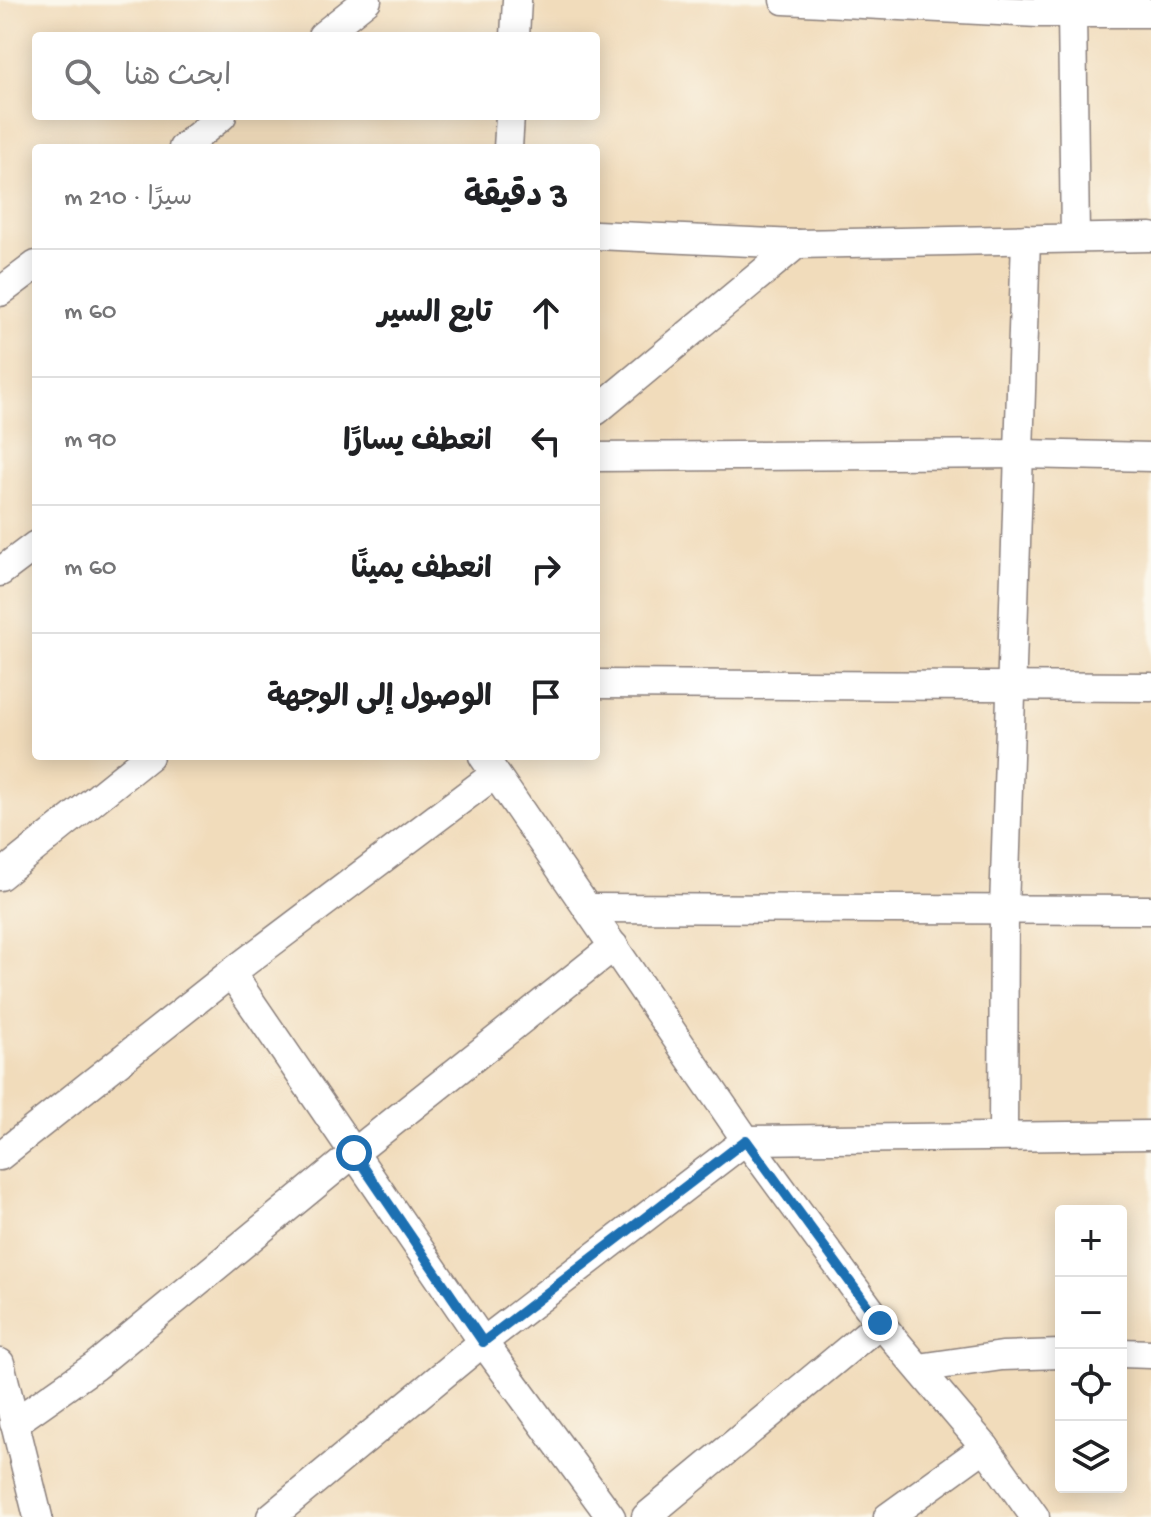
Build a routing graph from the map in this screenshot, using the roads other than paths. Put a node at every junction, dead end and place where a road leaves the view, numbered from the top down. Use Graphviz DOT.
graph roads {
  1 [pos="367,0"];
  2 [pos="517,0"];
  3 [pos="784,0"];
  4 [pos="1039,6"];
  5 [pos="1072,13"];
  6 [pos="1151,13"];
  7 [pos="327,32"];
  8 [pos="515,32"];
  9 [pos="217,120"];
  10 [pos="510,120"];
  11 [pos="188,144"];
  12 [pos="508,144"];
  13 [pos="600,235"];
  14 [pos="1075,237"];
  15 [pos="1151,237"];
  16 [pos="1026,239"];
  17 [pos="797,244"];
  18 [pos="32,268"];
  19 [pos="0,292"];
  20 [pos="600,408"];
  21 [pos="1022,454"];
  22 [pos="600,457"];
  23 [pos="1151,457"];
  24 [pos="32,548"];
  25 [pos="0,572"];
  26 [pos="600,684"];
  27 [pos="1151,687"];
  28 [pos="1011,688"];
  29 [pos="144,760"];
  30 [pos="489,765"];
  31 [pos="0,876"];
  32 [pos="587,908"];
  33 [pos="1004,909"];
  34 [pos="1151,910"];
  35 [pos="614,946"];
  36 [pos="231,973"];
  37 [pos="1003,1135"];
  38 [pos="1151,1135"];
  39 [pos="746,1140"];
  40 [pos="354,1153"];
  41 [pos="0,1156"];
  42 [pos="880,1323"];
  43 [pos="483,1342"];
  44 [pos="1127,1353"];
  45 [pos="1055,1354"];
  46 [pos="1151,1354"];
  47 [pos="0,1363"];
  48 [pos="919,1368"];
  49 [pos="14,1423"];
  50 [pos="985,1447"];
  51 [pos="38,1517"];
  52 [pos="271,1517"];
  53 [pos="611,1517"];
  54 [pos="646,1517"];
  55 [pos="888,1517"];
  56 [pos="1035,1517"];
  1 -- 7 [label="street"];
  2 -- 8 [label="street"];
  3 -- 4 [label="street"];
  4 -- 5 [label="street"];
  5 -- 6 [label="street"];
  5 -- 14 [label="street"];
  9 -- 11 [label="street"];
  10 -- 12 [label="street"];
  13 -- 17 [label="street"];
  14 -- 15 [label="street"];
  14 -- 16 [label="street"];
  16 -- 17 [label="street"];
  16 -- 21 [label="street"];
  17 -- 20 [label="street"];
  18 -- 19 [label="street"];
  21 -- 22 [label="street"];
  21 -- 23 [label="street"];
  21 -- 28 [label="street"];
  24 -- 25 [label="street"];
  26 -- 28 [label="street"];
  27 -- 28 [label="street"];
  28 -- 33 [label="street"];
  29 -- 31 [label="street"];
  30 -- 32 [label="street"];
  30 -- 36 [label="street"];
  32 -- 33 [label="street"];
  32 -- 35 [label="street"];
  33 -- 34 [label="street"];
  33 -- 37 [label="street"];
  35 -- 39 [label="street"];
  35 -- 40 [label="street"];
  36 -- 40 [label="street"];
  36 -- 41 [label="street"];
  37 -- 38 [label="street"];
  37 -- 39 [label="street"];
  39 -- 42 [label="street"];
  39 -- 43 [label="street"];
  40 -- 43 [label="street"];
  40 -- 49 [label="street"];
  42 -- 48 [label="street"];
  42 -- 54 [label="street"];
  43 -- 52 [label="street"];
  43 -- 53 [label="street"];
  44 -- 46 [label="street"];
  45 -- 48 [label="street"];
  47 -- 49 [label="street"];
  48 -- 50 [label="street"];
  49 -- 51 [label="street"];
  50 -- 55 [label="street"];
  50 -- 56 [label="street"];
}
